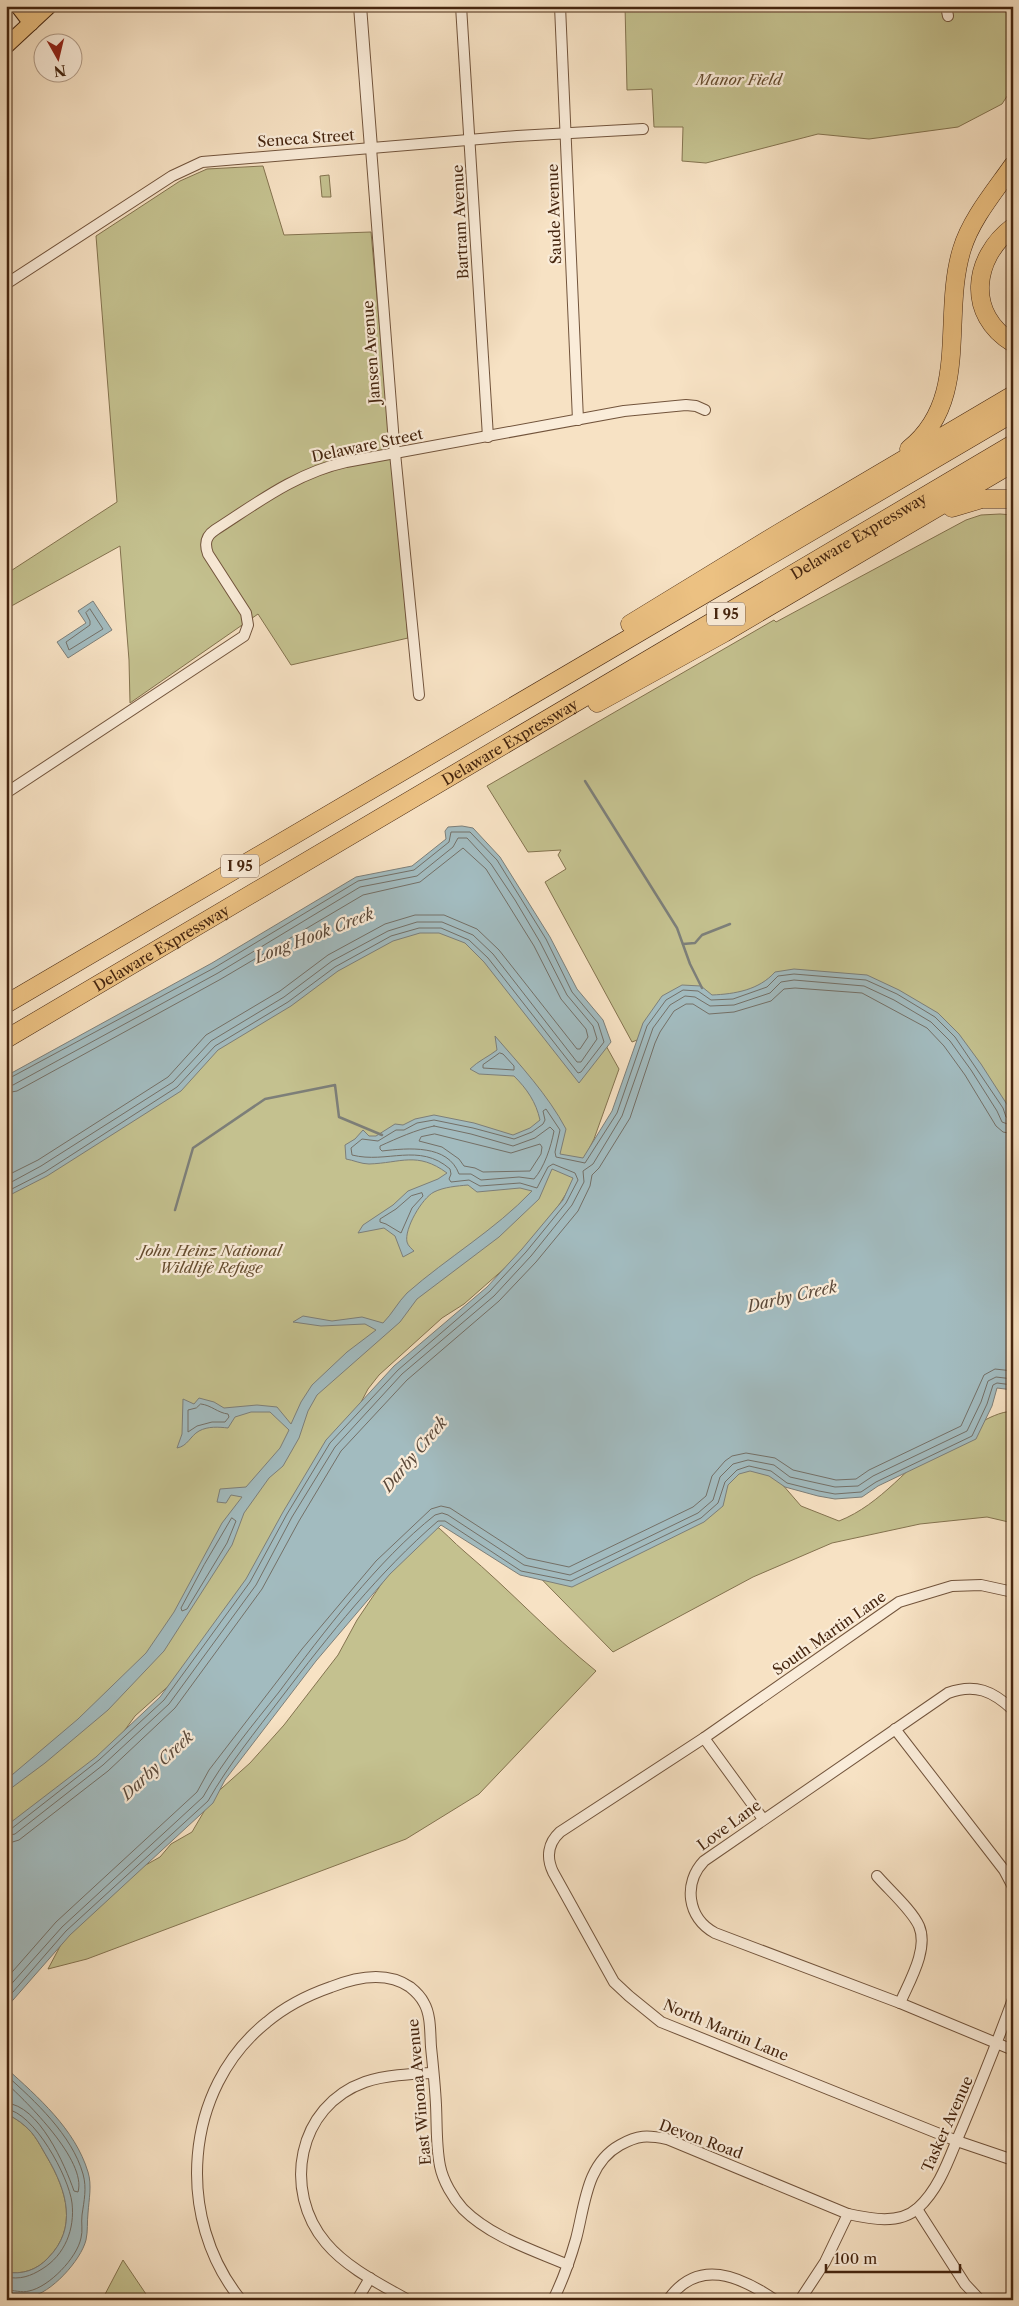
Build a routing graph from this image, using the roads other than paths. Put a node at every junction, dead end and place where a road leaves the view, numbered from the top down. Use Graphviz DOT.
graph roads {
  1 [pos="18,6"];
  2 [pos="49,6"];
  3 [pos="360,6"];
  4 [pos="461,6"];
  5 [pos="560,6"];
  6 [pos="31,23"];
  7 [pos="6,46"];
  8 [pos="643,129"];
  9 [pos="566,133"];
  10 [pos="470,140"];
  11 [pos="371,148"];
  12 [pos="1013,165"];
  13 [pos="1013,227"];
  14 [pos="6,284"];
  15 [pos="1013,344"];
  16 [pos="1013,395"];
  17 [pos="705,410"];
  18 [pos="1013,413"];
  19 [pos="578,420"];
  20 [pos="488,437"];
  21 [pos="1013,444"];
  22 [pos="396,453"];
  23 [pos="1013,463"];
  24 [pos="867,481"];
  25 [pos="1013,500"];
  26 [pos="888,537"];
  27 [pos="419,696"];
  28 [pos="474,728"];
  29 [pos="438,784"];
  30 [pos="6,793"];
  31 [pos="6,1004"];
  32 [pos="6,1039"];
  33 [pos="1013,1592"];
  34 [pos="1013,1710"];
  35 [pos="895,1729"];
  36 [pos="704,1738"];
  37 [pos="763,1819"];
  38 [pos="877,1876"];
  39 [pos="1013,1888"];
  40 [pos="1013,1999"];
  41 [pos="900,2003"];
  42 [pos="998,2044"];
  43 [pos="1013,2050"];
  44 [pos="433,2073"];
  45 [pos="957,2141"];
  46 [pos="1013,2160"];
  47 [pos="917,2209"];
  48 [pos="848,2214"];
  49 [pos="568,2265"];
  50 [pos="370,2278"];
  51 [pos="241,2300"];
  52 [pos="357,2300"];
  53 [pos="408,2300"];
  54 [pos="553,2300"];
  55 [pos="668,2300"];
  56 [pos="775,2300"];
  57 [pos="800,2300"];
  58 [pos="980,2300"];
  1 -- 6 [label="main road"];
  2 -- 6 [label="main road"];
  3 -- 11 [label="street, Jansen Avenue"];
  4 -- 10 [label="street, Bartram Avenue"];
  5 -- 9 [label="street, Saude Avenue"];
  6 -- 7 [label="main road"];
  8 -- 9 [label="street, Seneca Street"];
  9 -- 10 [label="street, Seneca Street"];
  9 -- 19 [label="street, Saude Avenue"];
  10 -- 11 [label="street, Seneca Street"];
  10 -- 20 [label="street, Bartram Avenue"];
  11 -- 14 [label="street, Seneca Street"];
  11 -- 22 [label="street, Jansen Avenue"];
  12 -- 24 [label="highway"];
  13 -- 15 [label="highway"];
  16 -- 24 [label="highway"];
  17 -- 19 [label="street, Delaware Street"];
  18 -- 28 [label="highway, Delaware Expressway / I 95"];
  19 -- 20 [label="street, Delaware Street"];
  20 -- 22 [label="street, Delaware Street"];
  21 -- 29 [label="highway, Delaware Expressway / I 95"];
  22 -- 27 [label="street, Jansen Avenue"];
  22 -- 30 [label="street, Delaware Street"];
  23 -- 26 [label="highway"];
  24 -- 28 [label="highway"];
  25 -- 26 [label="highway"];
  26 -- 29 [label="highway"];
  28 -- 31 [label="highway, Delaware Expressway / I 95"];
  29 -- 32 [label="highway, Delaware Expressway / I 95"];
  33 -- 36 [label="street, South Martin Lane"];
  34 -- 35 [label="street, Love Lane"];
  35 -- 37 [label="street, Love Lane"];
  35 -- 39 [label="street"];
  36 -- 37 [label="street"];
  36 -- 45 [label="street, North Martin Lane"];
  37 -- 41 [label="street, Love Lane"];
  38 -- 41 [label="street"];
  40 -- 42 [label="street, Tasker Avenue"];
  41 -- 42 [label="street, Love Lane"];
  42 -- 43 [label="street, Love Lane"];
  42 -- 45 [label="street, Tasker Avenue"];
  44 -- 49 [label="street, East Winona Avenue"];
  44 -- 50 [label="street"];
  44 -- 51 [label="street, East Winona Avenue"];
  45 -- 46 [label="street, North Martin Lane"];
  45 -- 47 [label="street, Tasker Avenue"];
  47 -- 48 [label="street"];
  47 -- 58 [label="street"];
  48 -- 49 [label="street, Devon Road"];
  48 -- 57 [label="street"];
  49 -- 54 [label="street, Devon Road"];
  50 -- 52 [label="street"];
  50 -- 53 [label="street"];
  55 -- 56 [label="street"];
}
